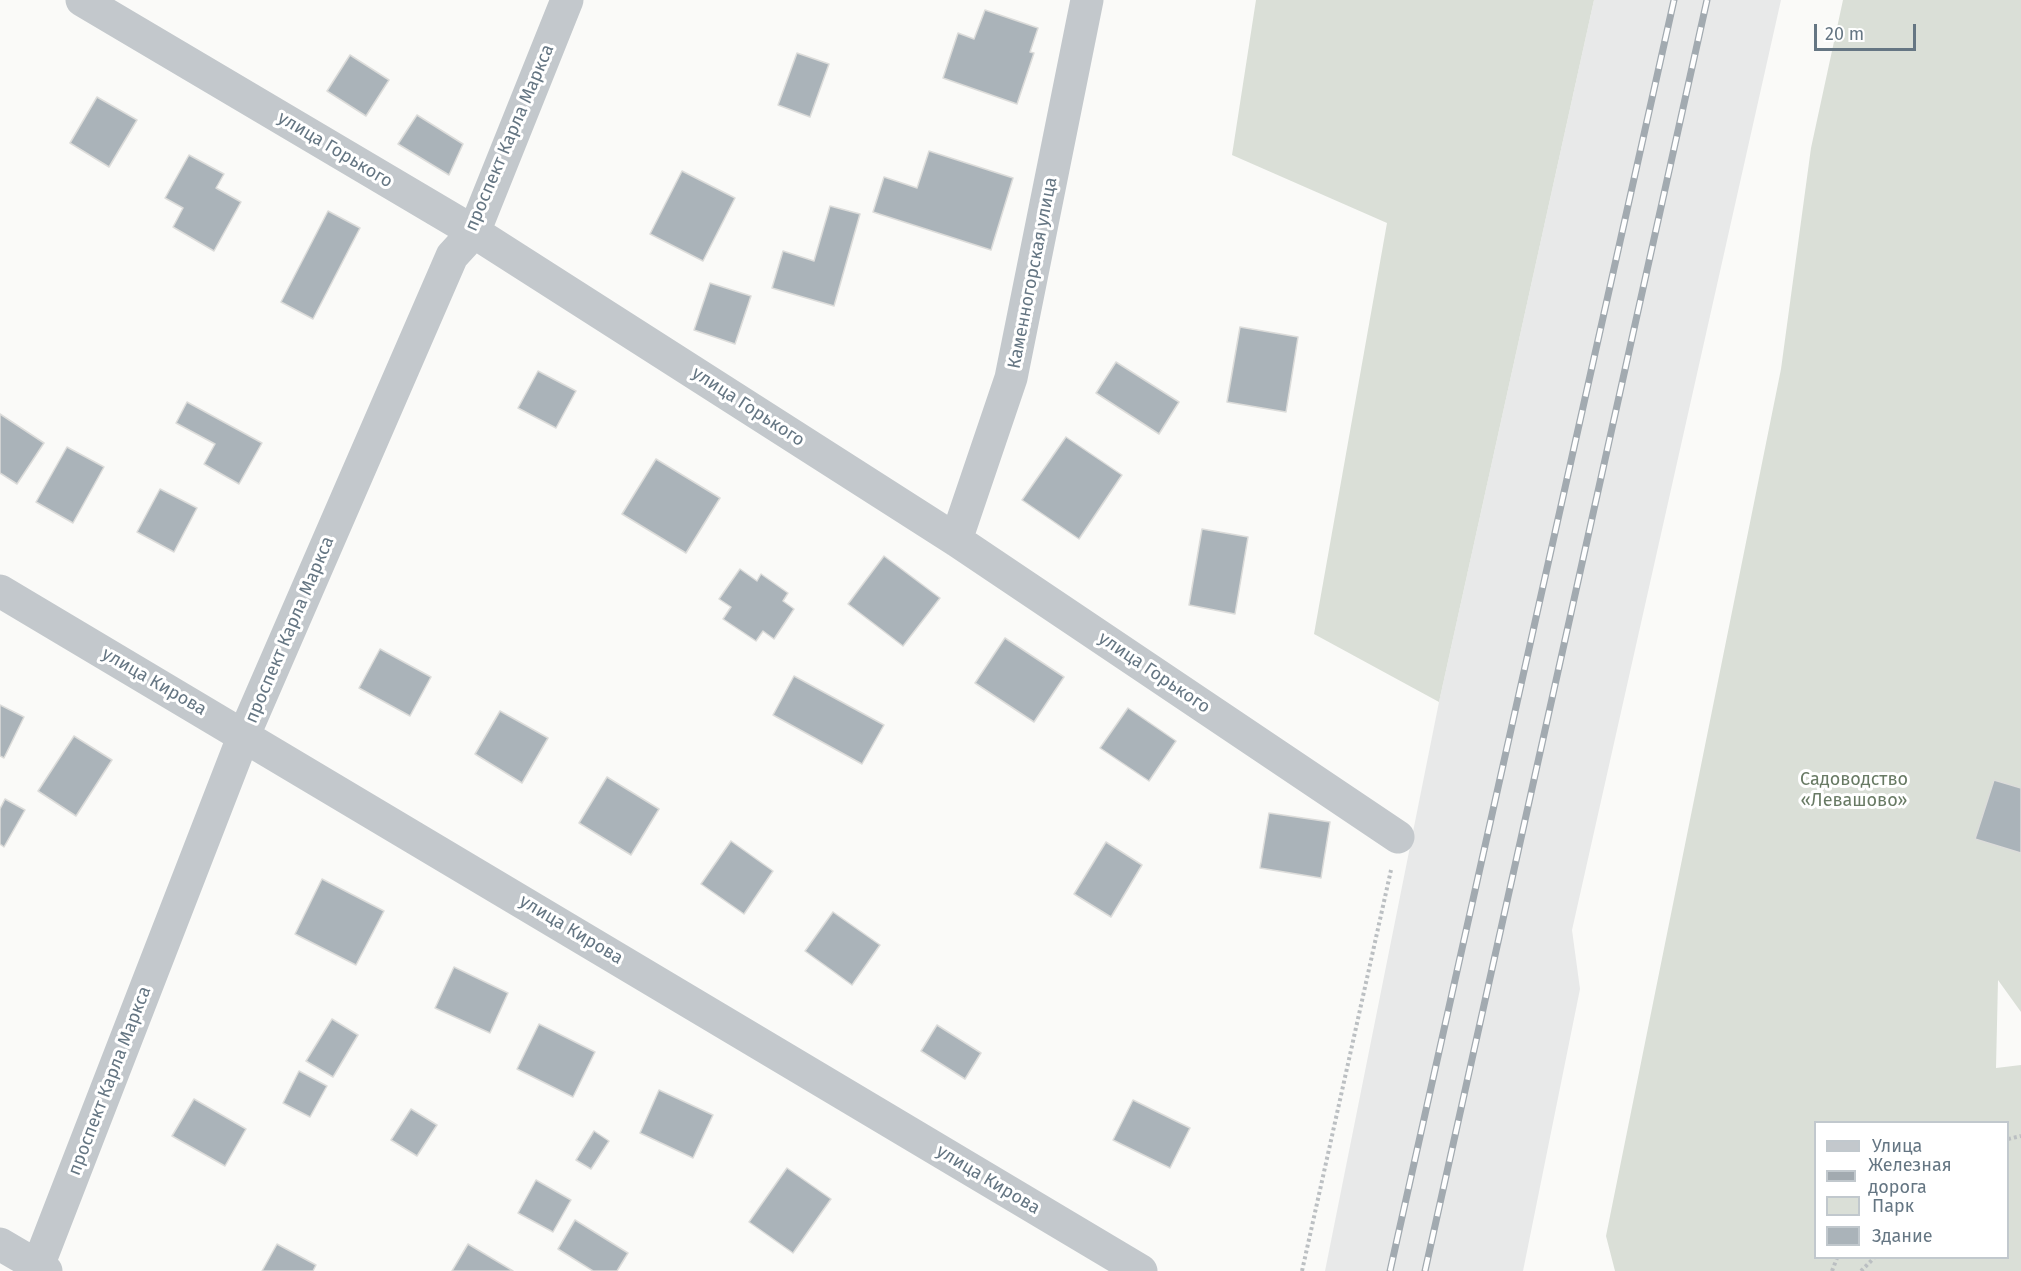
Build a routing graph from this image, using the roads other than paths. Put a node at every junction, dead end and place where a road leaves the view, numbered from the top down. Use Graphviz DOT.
graph roads {
  1 [pos="82,0"];
  2 [pos="567,0"];
  3 [pos="1088,0"];
  4 [pos="474,232"];
  5 [pos="956,540"];
  6 [pos="0,591"];
  7 [pos="244,735"];
  8 [pos="1398,837"];
  9 [pos="0,1244"];
  10 [pos="40,1269"];
  11 [pos="1142,1271"];
  1 -- 4 [label="street, улица Горького"];
  2 -- 4 [label="street, проспект Карла Маркса"];
  3 -- 5 [label="street, Каменногорская улица"];
  4 -- 5 [label="street, улица Горького"];
  4 -- 7 [label="street, проспект Карла Маркса"];
  5 -- 8 [label="street, улица Горького"];
  6 -- 7 [label="street, улица Кирова"];
  7 -- 10 [label="street, проспект Карла Маркса"];
  7 -- 11 [label="street, улица Кирова"];
  9 -- 10 [label="street"];
}
